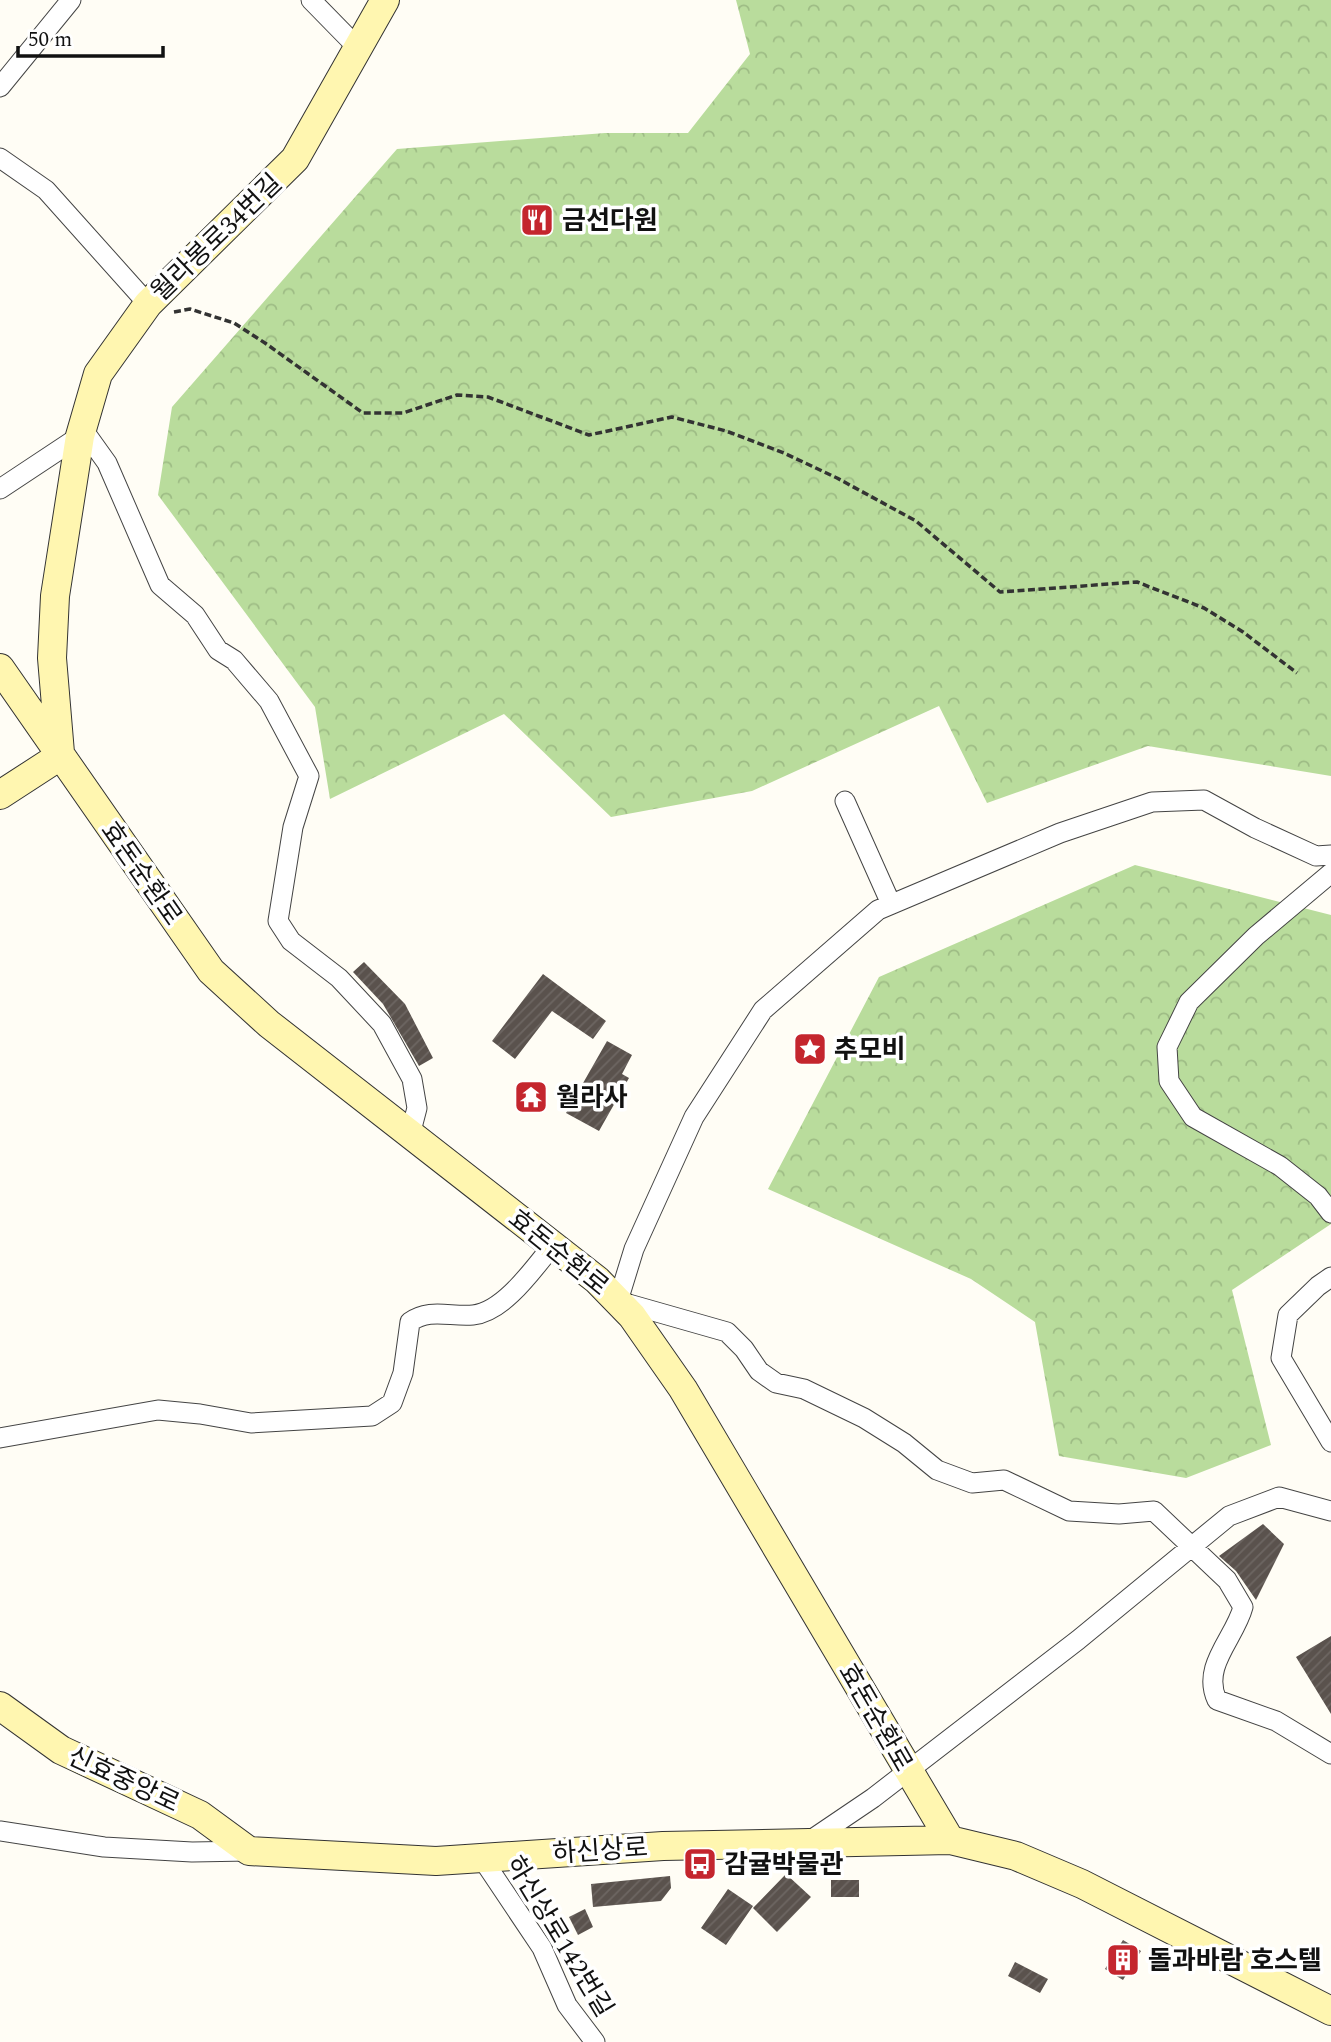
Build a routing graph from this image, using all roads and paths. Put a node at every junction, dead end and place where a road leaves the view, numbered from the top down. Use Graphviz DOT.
graph roads {
  1 [pos="71,0"];
  2 [pos="311,0"];
  3 [pos="385,0"];
  4 [pos="358,48"];
  5 [pos="0,87"];
  6 [pos="0,158"];
  7 [pos="142,311"];
  8 [pos="81,432"];
  9 [pos="0,489"];
  10 [pos="0,668"];
  11 [pos="1297,673"];
  12 [pos="60,756"];
  13 [pos="0,795"];
  14 [pos="845,801"];
  15 [pos="1331,855"];
  16 [pos="1331,873"];
  17 [pos="891,904"];
  18 [pos="411,1135"];
  19 [pos="1331,1213"];
  20 [pos="553,1245"];
  21 [pos="1331,1278"];
  22 [pos="618,1301"];
  23 [pos="0,1438"];
  24 [pos="1331,1442"];
  25 [pos="1331,1511"];
  26 [pos="1191,1548"];
  27 [pos="0,1706"];
  28 [pos="1331,1754"];
  29 [pos="907,1771"];
  30 [pos="0,1831"];
  31 [pos="950,1840"];
  32 [pos="808,1842"];
  33 [pos="249,1851"];
  34 [pos="481,1857"];
  35 [pos="1331,2011"];
  36 [pos="595,2042"];
  1 -- 5 [label="street"];
  2 -- 4 [label="street"];
  3 -- 4 [label="street, 월라봉로34번길"];
  4 -- 7 [label="street, 월라봉로34번길"];
  6 -- 7 [label="street"];
  7 -- 8 [label="street, 월라봉로34번길"];
  7 -- 11 [label="path"];
  8 -- 9 [label="street"];
  8 -- 12 [label="street, 월라봉로34번길"];
  8 -- 18 [label="street"];
  10 -- 12 [label="street, 효돈순환로"];
  12 -- 13 [label="street"];
  12 -- 18 [label="street, 효돈순환로"];
  14 -- 17 [label="street"];
  15 -- 17 [label="street"];
  16 -- 19 [label="street"];
  17 -- 22 [label="street"];
  18 -- 20 [label="street, 효돈순환로"];
  20 -- 22 [label="street, 효돈순환로"];
  20 -- 23 [label="street"];
  21 -- 24 [label="street"];
  22 -- 26 [label="street"];
  22 -- 29 [label="street, 효돈순환로"];
  25 -- 26 [label="street"];
  26 -- 28 [label="street"];
  26 -- 29 [label="street"];
  27 -- 33 [label="street, 신효중앙로"];
  29 -- 31 [label="street, 효돈순환로"];
  29 -- 32 [label="street"];
  30 -- 33 [label="street, 하신상로"];
  31 -- 32 [label="street, 하신상로"];
  31 -- 35 [label="street, 하신상로"];
  32 -- 34 [label="street, 하신상로"];
  33 -- 34 [label="street, 하신상로"];
  34 -- 36 [label="street, 하신상로142번길"];
}
